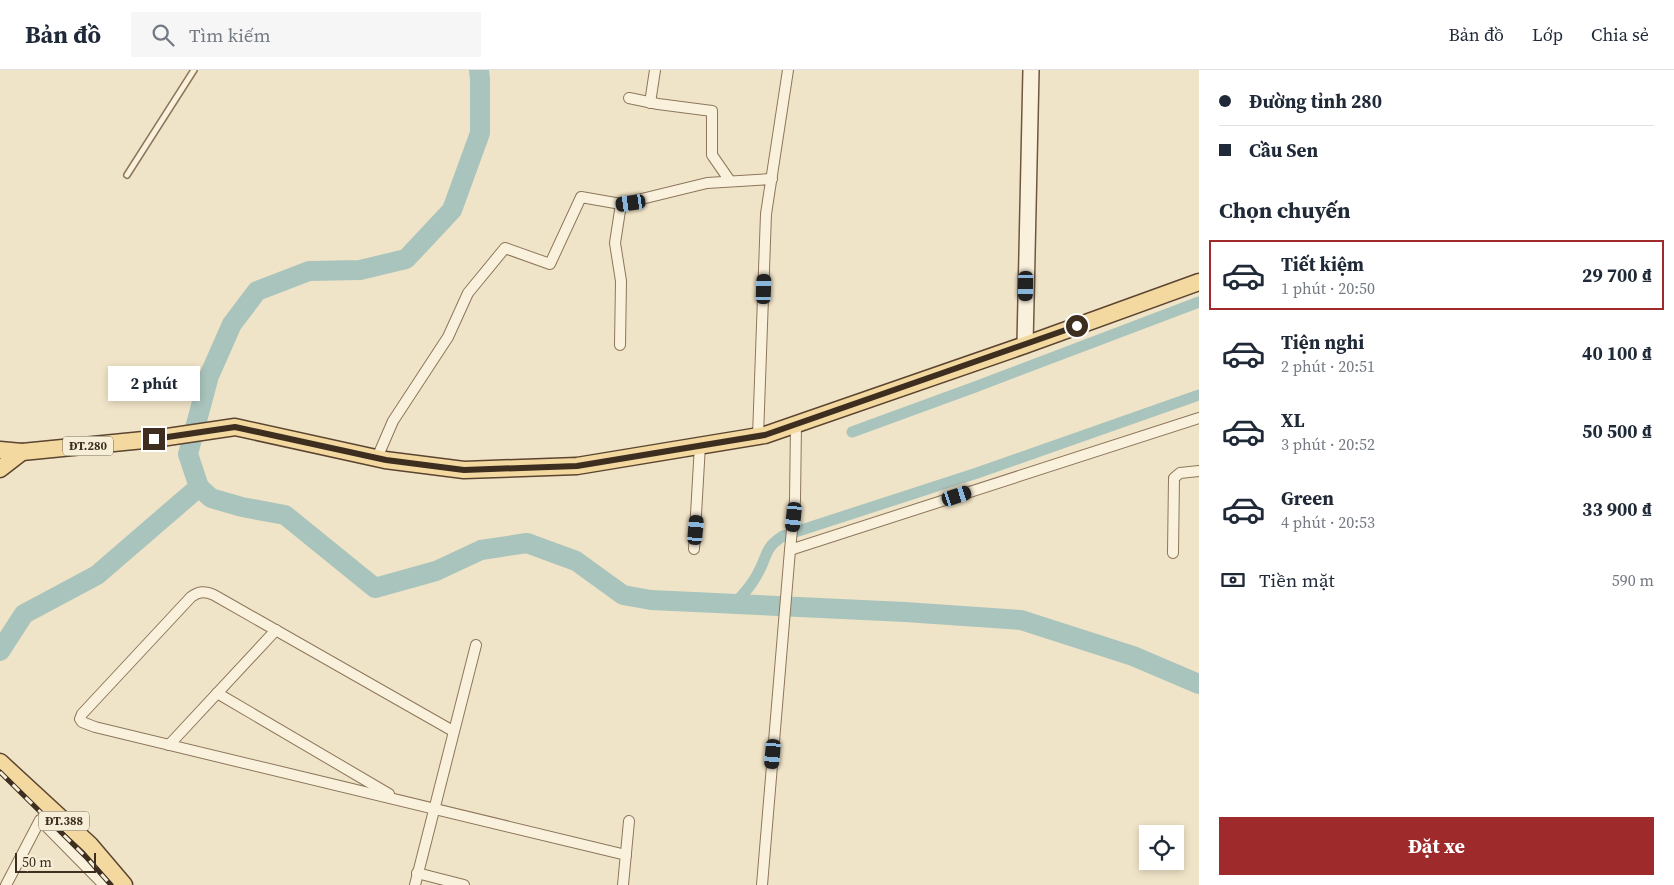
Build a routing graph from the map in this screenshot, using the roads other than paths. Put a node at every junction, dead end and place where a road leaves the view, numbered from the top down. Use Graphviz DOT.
graph roads {
  1 [pos="194,70"];
  2 [pos="655,70"];
  3 [pos="788,70"];
  4 [pos="1031,70"];
  5 [pos="629,98"];
  6 [pos="650,103"];
  7 [pos="127,174"];
  8 [pos="772,179"];
  9 [pos="730,181"];
  10 [pos="621,204"];
  11 [pos="1199,282"];
  12 [pos="620,345"];
  13 [pos="1025,346"];
  14 [pos="1199,418"];
  15 [pos="796,424"];
  16 [pos="758,436"];
  17 [pos="700,446"];
  18 [pos="0,450"];
  19 [pos="22,452"];
  20 [pos="376,458"];
  21 [pos="0,469"];
  22 [pos="1199,471"];
  23 [pos="694,549"];
  24 [pos="790,550"];
  25 [pos="1173,552"];
  26 [pos="276,630"];
  27 [pos="476,645"];
  28 [pos="218,693"];
  29 [pos="453,732"];
  30 [pos="169,745"];
  31 [pos="0,762"];
  32 [pos="398,800"];
  33 [pos="433,808"];
  34 [pos="629,821"];
  35 [pos="626,855"];
  36 [pos="418,873"];
  37 [pos="6,885"];
  38 [pos="104,885"];
  39 [pos="124,885"];
  40 [pos="414,885"];
  41 [pos="464,885"];
  42 [pos="624,885"];
  43 [pos="762,885"];
  1 -- 7 [label="lane"];
  2 -- 6 [label="street"];
  3 -- 8 [label="street"];
  4 -- 13 [label="street"];
  5 -- 6 [label="street"];
  6 -- 9 [label="street"];
  8 -- 9 [label="street"];
  8 -- 16 [label="street"];
  9 -- 10 [label="street"];
  10 -- 12 [label="street"];
  10 -- 20 [label="street"];
  11 -- 13 [label="main road, ĐT.280"];
  13 -- 15 [label="main road, ĐT.280"];
  14 -- 24 [label="street"];
  15 -- 16 [label="main road, ĐT.280"];
  15 -- 24 [label="street"];
  16 -- 17 [label="main road, ĐT.280"];
  17 -- 20 [label="main road, ĐT.280"];
  17 -- 23 [label="street"];
  18 -- 19 [label="main road, ĐT.280"];
  19 -- 20 [label="main road, ĐT.280"];
  19 -- 21 [label="main road"];
  22 -- 25 [label="street"];
  24 -- 43 [label="street"];
  26 -- 28 [label="street"];
  26 -- 29 [label="street"];
  26 -- 30 [label="street"];
  27 -- 29 [label="street"];
  28 -- 30 [label="street"];
  28 -- 32 [label="street"];
  29 -- 33 [label="street"];
  30 -- 32 [label="street"];
  31 -- 39 [label="main road, ĐT.388"];
  32 -- 33 [label="street"];
  33 -- 35 [label="street"];
  33 -- 36 [label="street"];
  34 -- 35 [label="street"];
  35 -- 42 [label="street"];
  36 -- 40 [label="street"];
  36 -- 41 [label="street"];
  37 -- 38 [label="street"];
}
